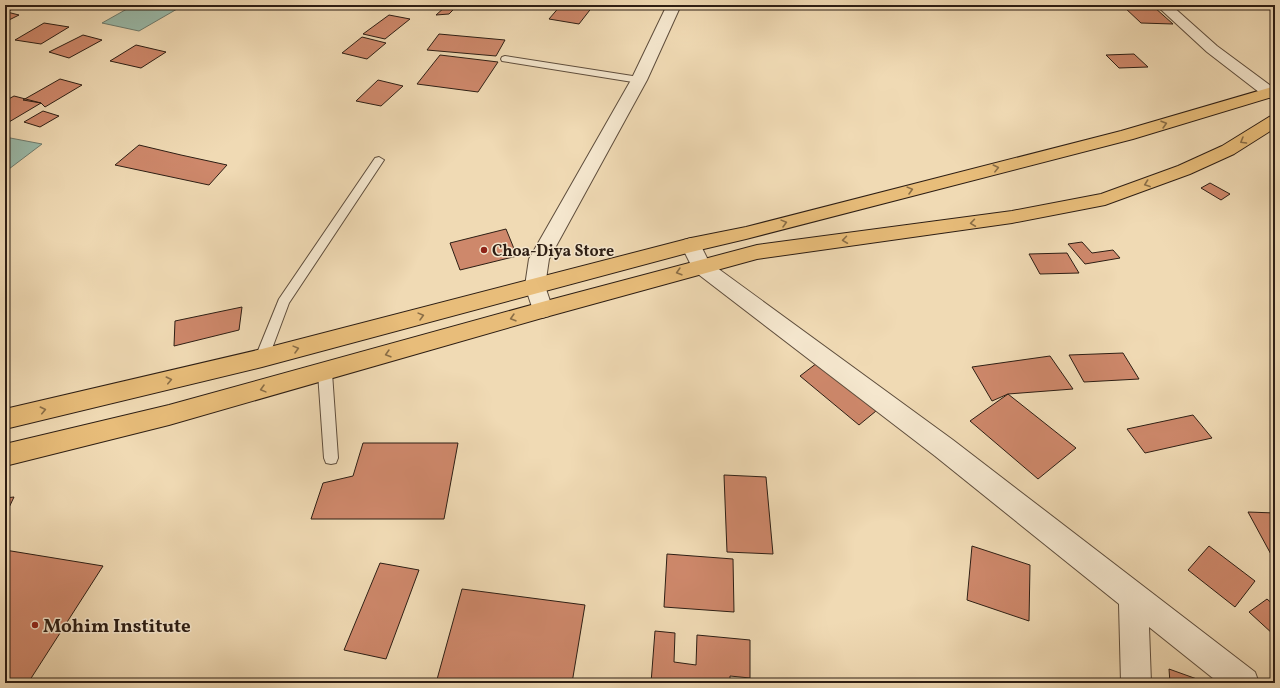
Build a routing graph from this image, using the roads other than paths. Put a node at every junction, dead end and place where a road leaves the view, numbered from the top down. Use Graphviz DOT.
graph roads {
  1 [pos="674,5"];
  2 [pos="1163,5"];
  3 [pos="505,59"];
  4 [pos="639,80"];
  5 [pos="1273,92"];
  6 [pos="1275,120"];
  7 [pos="379,160"];
  8 [pos="696,256"];
  9 [pos="535,286"];
  10 [pos="542,310"];
  11 [pos="262,358"];
  12 [pos="324,372"];
  13 [pos="5,419"];
  14 [pos="5,455"];
  15 [pos="331,458"];
  16 [pos="1133,597"];
  17 [pos="1136,683"];
  18 [pos="1244,683"];
  1 -- 4 [label="street"];
  2 -- 5 [label="street"];
  3 -- 4 [label="lane"];
  4 -- 9 [label="street"];
  8 -- 5 [label="highway, one-way"];
  6 -- 8 [label="highway, one-way"];
  7 -- 11 [label="lane"];
  8 -- 9 [label="highway"];
  8 -- 10 [label="highway, one-way"];
  8 -- 16 [label="street"];
  9 -- 10 [label="street"];
  11 -- 9 [label="highway, one-way"];
  10 -- 12 [label="highway, one-way"];
  13 -- 11 [label="highway, one-way"];
  12 -- 14 [label="highway, one-way"];
  12 -- 15 [label="lane"];
  16 -- 17 [label="street"];
  16 -- 18 [label="street"];
}
